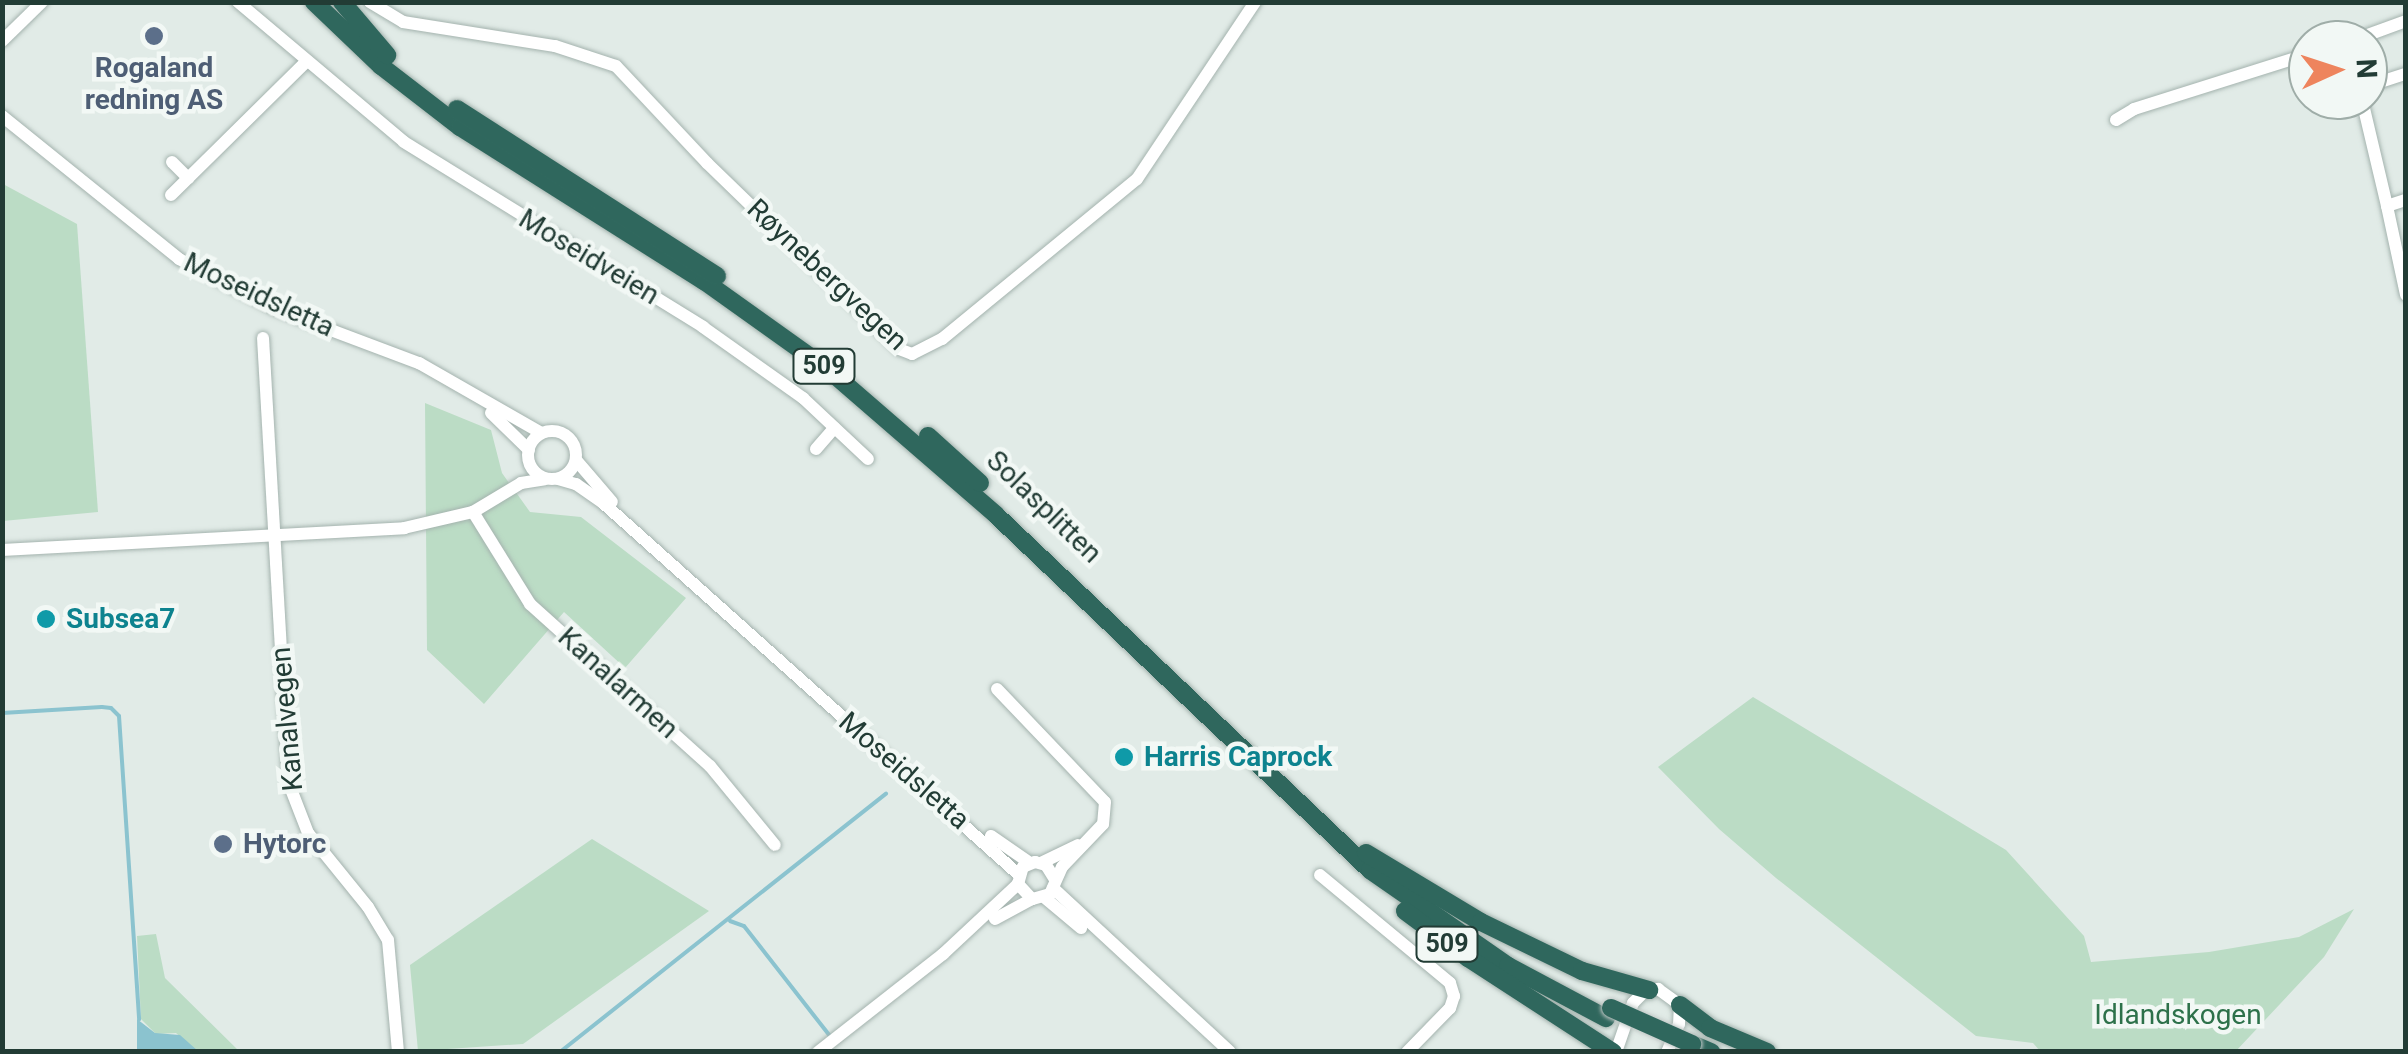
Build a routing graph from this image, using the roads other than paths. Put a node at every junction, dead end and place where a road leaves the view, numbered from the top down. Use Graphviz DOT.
graph roads {
  1 [pos="42,2"];
  2 [pos="238,2"];
  3 [pos="314,2"];
  4 [pos="331,2"];
  5 [pos="342,2"];
  6 [pos="370,2"];
  7 [pos="1255,2"];
  8 [pos="2,41"];
  9 [pos="386,55"];
  10 [pos="307,60"];
  11 [pos="2288,60"];
  12 [pos="2,116"];
  13 [pos="2116,120"];
  14 [pos="2367,120"];
  15 [pos="2,124"];
  16 [pos="172,162"];
  17 [pos="188,178"];
  18 [pos="172,195"];
  19 [pos="2406,200"];
  20 [pos="2386,206"];
  21 [pos="2406,295"];
  22 [pos="263,338"];
  23 [pos="834,428"];
  24 [pos="541,432"];
  25 [pos="816,449"];
  26 [pos="528,456"];
  27 [pos="868,459"];
  28 [pos="576,460"];
  29 [pos="552,479"];
  30 [pos="511,489"];
  31 [pos="473,512"];
  32 [pos="274,535"];
  33 [pos="2,550"];
  34 [pos="998,690"];
  35 [pos="1302,810"];
  36 [pos="1093,837"];
  37 [pos="776,845"];
  38 [pos="1366,852"];
  39 [pos="1035,863"];
  40 [pos="1320,875"];
  41 [pos="1018,879"];
  42 [pos="1046,891"];
  43 [pos="944,954"];
  44 [pos="1650,990"];
  45 [pos="1680,1005"];
  46 [pos="1608,1013"];
  47 [pos="1560,1017"];
  48 [pos="823,1048"];
  49 [pos="1685,1048"];
  50 [pos="398,1052"];
  51 [pos="1217,1052"];
  52 [pos="1230,1052"];
  53 [pos="1407,1052"];
  54 [pos="1602,1052"];
  55 [pos="1615,1052"];
  56 [pos="1668,1052"];
  57 [pos="1711,1052"];
  58 [pos="1766,1052"];
  1 -- 8 [label="street"];
  2 -- 10 [label="street, Moseidveien"];
  3 -- 35 [label="highway, Solasplitten / 509"];
  4 -- 9 [label="highway, Solasplitten / 509"];
  5 -- 9 [label="highway, 509"];
  6 -- 7 [label="street, Røynebergvegen"];
  9 -- 38 [label="highway, Solasplitten / 509"];
  10 -- 17 [label="street"];
  10 -- 23 [label="street, Moseidveien"];
  11 -- 13 [label="street"];
  12 -- 24 [label="street, Moseidsletta"];
  14 -- 20 [label="street"];
  15 -- 26 [label="street, Moseidsletta"];
  16 -- 17 [label="street"];
  17 -- 18 [label="street"];
  19 -- 20 [label="street"];
  20 -- 21 [label="street"];
  22 -- 32 [label="street"];
  23 -- 25 [label="street"];
  23 -- 27 [label="street, Moseidveien"];
  24 -- 26 [label="street"];
  24 -- 28 [label="street"];
  26 -- 29 [label="street"];
  26 -- 30 [label="street"];
  28 -- 29 [label="street"];
  28 -- 39 [label="street, Moseidsletta"];
  29 -- 30 [label="street"];
  29 -- 41 [label="street, Moseidsletta"];
  30 -- 31 [label="street"];
  31 -- 32 [label="street"];
  31 -- 37 [label="street, Kanalarmen"];
  32 -- 33 [label="street"];
  32 -- 50 [label="street, Kanalvegen"];
  34 -- 36 [label="street"];
  35 -- 46 [label="highway, Solasplitten / 509"];
  35 -- 47 [label="highway, 509"];
  36 -- 39 [label="street"];
  36 -- 42 [label="street"];
  38 -- 44 [label="highway, 509"];
  38 -- 46 [label="highway, Solasplitten / 509"];
  39 -- 41 [label="street"];
  39 -- 42 [label="street, Moseidsletta"];
  40 -- 53 [label="street"];
  41 -- 42 [label="street, Moseidsletta"];
  41 -- 43 [label="street"];
  42 -- 43 [label="street"];
  42 -- 51 [label="street"];
  42 -- 52 [label="street"];
  43 -- 48 [label="street"];
  44 -- 45 [label="street"];
  44 -- 55 [label="street"];
  45 -- 56 [label="street"];
  45 -- 58 [label="highway"];
  46 -- 49 [label="highway, Solasplitten / 509"];
  47 -- 54 [label="street"];
  47 -- 55 [label="highway, 509"];
  49 -- 57 [label="highway, Solasplitten / 509"];
}
